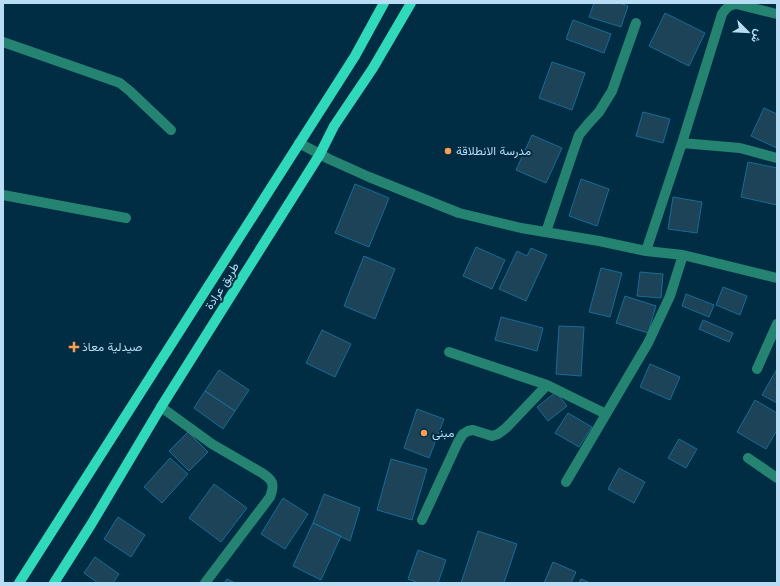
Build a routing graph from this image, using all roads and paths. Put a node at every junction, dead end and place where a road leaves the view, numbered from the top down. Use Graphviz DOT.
graph roads {
  1 [pos="384,3"];
  2 [pos="411,3"];
  3 [pos="777,14"];
  4 [pos="636,23"];
  5 [pos="3,42"];
  6 [pos="170,130"];
  7 [pos="298,143"];
  8 [pos="682,143"];
  9 [pos="320,154"];
  10 [pos="777,158"];
  11 [pos="3,195"];
  12 [pos="126,218"];
  13 [pos="546,232"];
  14 [pos="646,251"];
  15 [pos="683,255"];
  16 [pos="777,278"];
  17 [pos="777,324"];
  18 [pos="449,352"];
  19 [pos="757,369"];
  20 [pos="546,385"];
  21 [pos="161,407"];
  22 [pos="606,414"];
  23 [pos="748,458"];
  24 [pos="777,478"];
  25 [pos="566,482"];
  26 [pos="422,520"];
  27 [pos="19,583"];
  28 [pos="54,583"];
  29 [pos="205,583"];
  1 -- 7 [label="main road"];
  2 -- 9 [label="main road, طريق عرادة"];
  3 -- 8 [label="street"];
  4 -- 13 [label="street"];
  5 -- 6 [label="street"];
  7 -- 9 [label="street"];
  7 -- 27 [label="main road"];
  8 -- 10 [label="street"];
  8 -- 14 [label="street"];
  9 -- 13 [label="street"];
  9 -- 21 [label="main road, طريق عرادة"];
  11 -- 12 [label="street"];
  13 -- 14 [label="street"];
  14 -- 15 [label="street"];
  15 -- 16 [label="street"];
  15 -- 22 [label="street"];
  17 -- 19 [label="street"];
  18 -- 20 [label="street"];
  20 -- 22 [label="street"];
  20 -- 26 [label="street"];
  21 -- 28 [label="main road, طريق عرادة"];
  21 -- 29 [label="street"];
  22 -- 25 [label="street"];
  23 -- 24 [label="street"];
}
